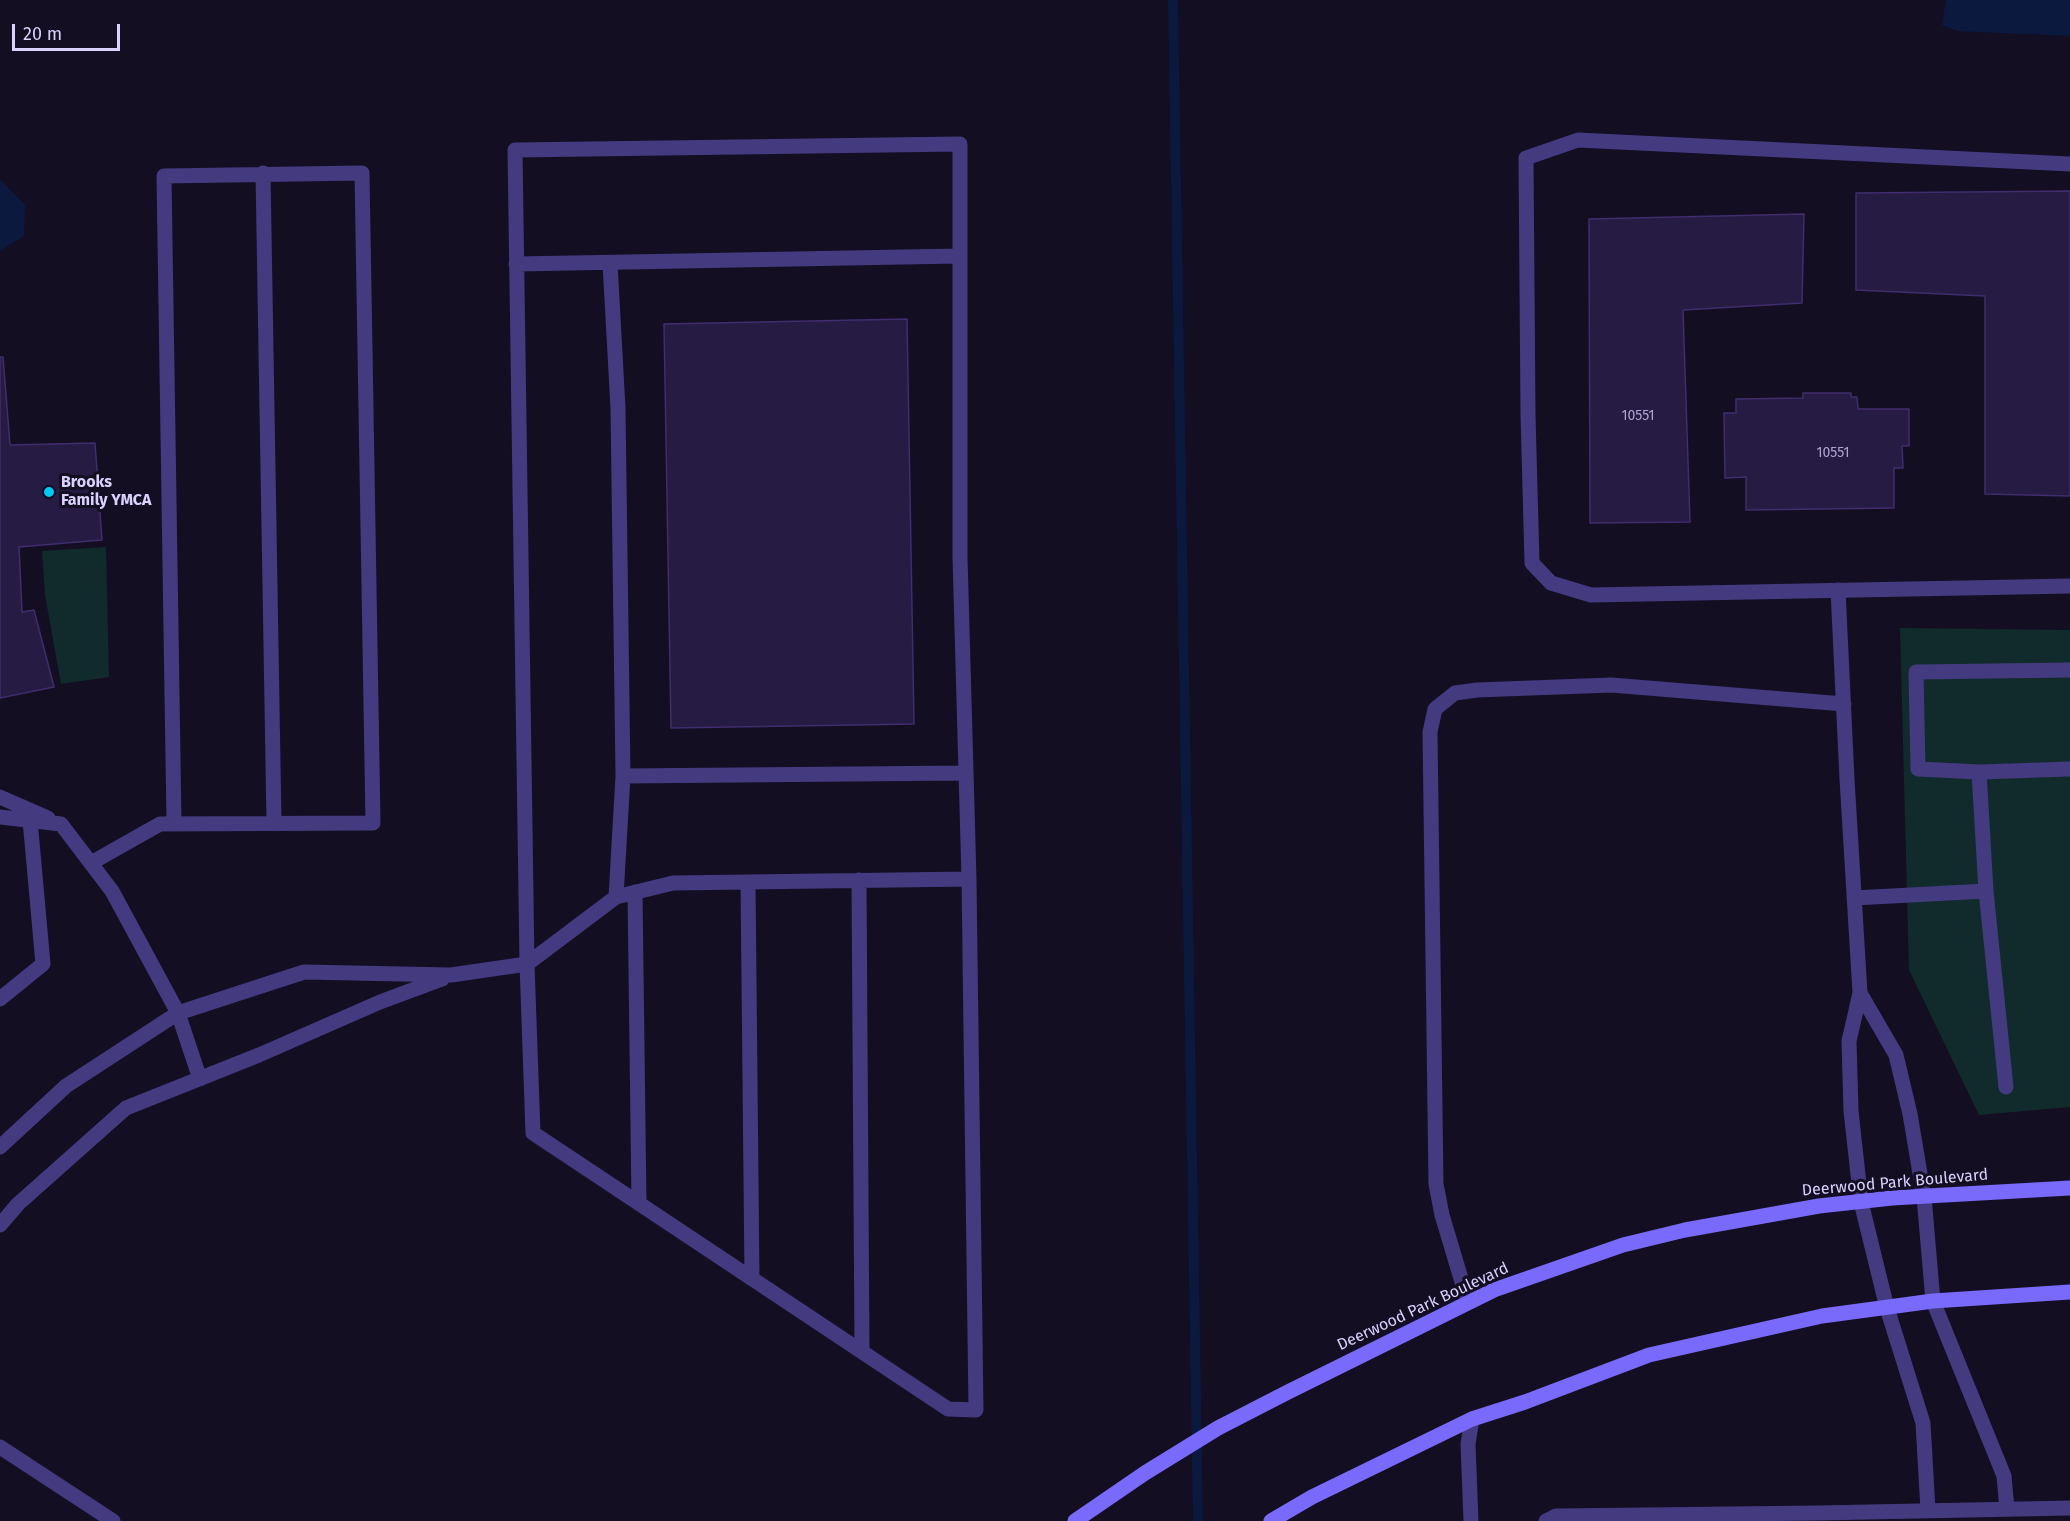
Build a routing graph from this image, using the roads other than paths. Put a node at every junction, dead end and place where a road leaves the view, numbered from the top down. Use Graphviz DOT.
graph roads {
  1 [pos="2070,164"];
  2 [pos="263,173"];
  3 [pos="959,256"];
  4 [pos="610,263"];
  5 [pos="516,264"];
  6 [pos="2070,586"];
  7 [pos="1838,591"];
  8 [pos="2070,670"];
  9 [pos="1844,704"];
  10 [pos="2070,769"];
  11 [pos="1979,772"];
  12 [pos="966,773"];
  13 [pos="623,776"];
  14 [pos="0,797"];
  15 [pos="0,817"];
  16 [pos="30,820"];
  17 [pos="174,823"];
  18 [pos="274,823"];
  19 [pos="61,824"];
  20 [pos="91,863"];
  21 [pos="969,879"];
  22 [pos="859,880"];
  23 [pos="748,882"];
  24 [pos="1986,891"];
  25 [pos="634,892"];
  26 [pos="616,897"];
  27 [pos="1854,898"];
  28 [pos="526,964"];
  29 [pos="451,975"];
  30 [pos="1860,993"];
  31 [pos="0,999"];
  32 [pos="178,1013"];
  33 [pos="200,1079"];
  34 [pos="2006,1087"];
  35 [pos="0,1147"];
  36 [pos="2070,1188"];
  37 [pos="1924,1197"];
  38 [pos="1861,1202"];
  39 [pos="639,1204"];
  40 [pos="0,1225"];
  41 [pos="752,1279"];
  42 [pos="2070,1292"];
  43 [pos="1933,1301"];
  44 [pos="1468,1302"];
  45 [pos="1887,1308"];
  46 [pos="862,1352"];
  47 [pos="1472,1419"];
  48 [pos="0,1447"];
  49 [pos="2070,1508"];
  50 [pos="2007,1509"];
  51 [pos="1928,1510"];
  52 [pos="1818,1517"];
  53 [pos="1076,1520"];
  54 [pos="113,1521"];
  55 [pos="1271,1521"];
  56 [pos="1471,1521"];
  57 [pos="1546,1521"];
  1 -- 7 [label="street"];
  2 -- 17 [label="street"];
  2 -- 18 [label="street"];
  2 -- 18 [label="street"];
  3 -- 4 [label="street"];
  3 -- 5 [label="street"];
  3 -- 12 [label="street"];
  4 -- 5 [label="street"];
  4 -- 13 [label="street"];
  5 -- 28 [label="street"];
  6 -- 7 [label="street"];
  7 -- 9 [label="street"];
  8 -- 11 [label="street"];
  9 -- 27 [label="street"];
  9 -- 44 [label="street"];
  10 -- 11 [label="street"];
  11 -- 24 [label="street"];
  12 -- 13 [label="street"];
  12 -- 21 [label="street"];
  13 -- 26 [label="street"];
  14 -- 19 [label="street"];
  15 -- 16 [label="street"];
  16 -- 19 [label="street"];
  16 -- 31 [label="street"];
  17 -- 18 [label="street"];
  17 -- 20 [label="street"];
  19 -- 20 [label="street"];
  20 -- 32 [label="street"];
  21 -- 22 [label="street"];
  21 -- 46 [label="street"];
  22 -- 23 [label="street"];
  22 -- 46 [label="street"];
  23 -- 25 [label="street"];
  23 -- 41 [label="street"];
  24 -- 27 [label="street"];
  24 -- 34 [label="street"];
  25 -- 26 [label="street"];
  25 -- 39 [label="street"];
  26 -- 28 [label="street"];
  27 -- 30 [label="street"];
  28 -- 29 [label="street"];
  28 -- 39 [label="street"];
  29 -- 32 [label="street"];
  29 -- 33 [label="street"];
  30 -- 37 [label="street"];
  30 -- 38 [label="street"];
  32 -- 33 [label="street"];
  32 -- 35 [label="street"];
  33 -- 40 [label="street"];
  36 -- 37 [label="main road, Deerwood Park Boulevard"];
  37 -- 38 [label="main road, Deerwood Park Boulevard"];
  37 -- 43 [label="street"];
  38 -- 44 [label="main road, Deerwood Park Boulevard"];
  38 -- 45 [label="street"];
  39 -- 41 [label="street"];
  41 -- 46 [label="street"];
  42 -- 43 [label="main road"];
  43 -- 45 [label="main road"];
  43 -- 50 [label="street"];
  44 -- 53 [label="main road, Deerwood Park Boulevard"];
  45 -- 47 [label="main road"];
  45 -- 51 [label="street"];
  47 -- 55 [label="main road"];
  47 -- 56 [label="street"];
  48 -- 54 [label="street"];
  49 -- 50 [label="street"];
  50 -- 51 [label="street"];
  51 -- 52 [label="street"];
  52 -- 57 [label="street"];
}
